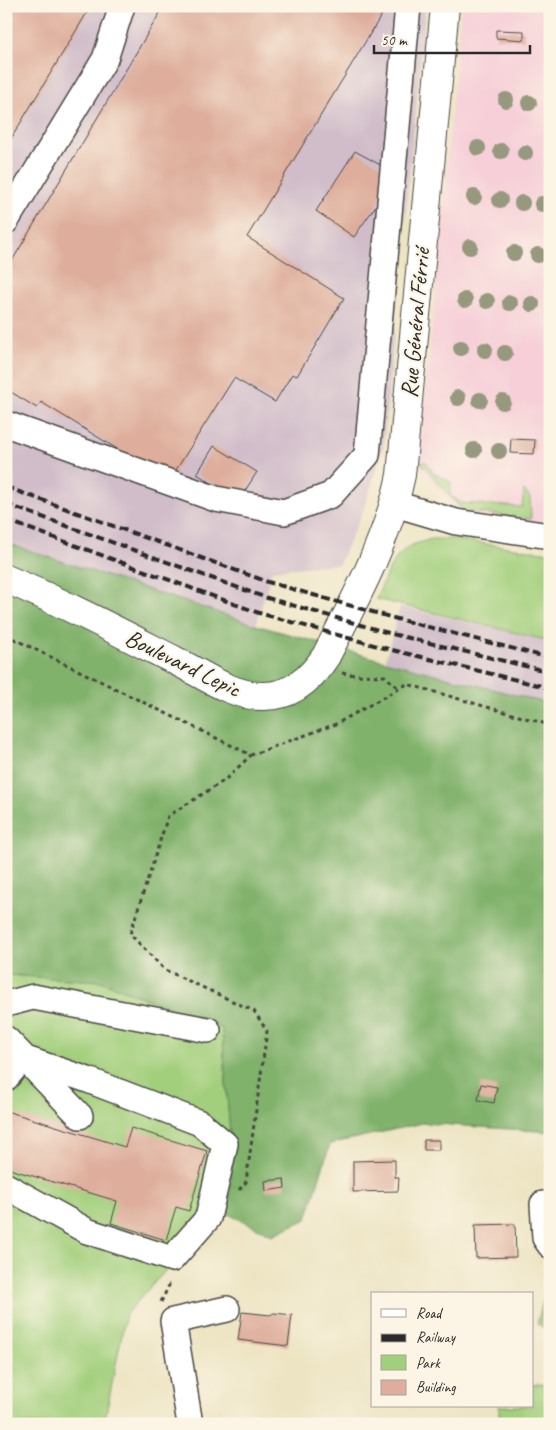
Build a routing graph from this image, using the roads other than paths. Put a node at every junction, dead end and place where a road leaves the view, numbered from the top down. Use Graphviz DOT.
graph roads {
  1 [pos="122,6"];
  2 [pos="408,6"];
  3 [pos="445,6"];
  4 [pos="6,221"];
  5 [pos="6,424"];
  6 [pos="395,504"];
  7 [pos="550,536"];
  8 [pos="6,579"];
  9 [pos="340,628"];
  10 [pos="6,1004"];
  11 [pos="208,1030"];
  12 [pos="6,1039"];
  13 [pos="23,1058"];
  14 [pos="6,1078"];
  15 [pos="80,1116"];
  16 [pos="6,1186"];
  17 [pos="543,1204"];
  18 [pos="550,1245"];
  19 [pos="227,1309"];
  20 [pos="190,1424"];
  1 -- 4 [label="street"];
  2 -- 5 [label="street"];
  3 -- 6 [label="main road, Rue Général Férrié"];
  6 -- 7 [label="street"];
  6 -- 9 [label="main road, Rue Général Férrié"];
  8 -- 9 [label="main road, Boulevard Lepic"];
  10 -- 11 [label="street"];
  12 -- 13 [label="street"];
  13 -- 14 [label="street"];
  13 -- 15 [label="street"];
  13 -- 16 [label="street"];
  17 -- 18 [label="street"];
  19 -- 20 [label="street"];
}
